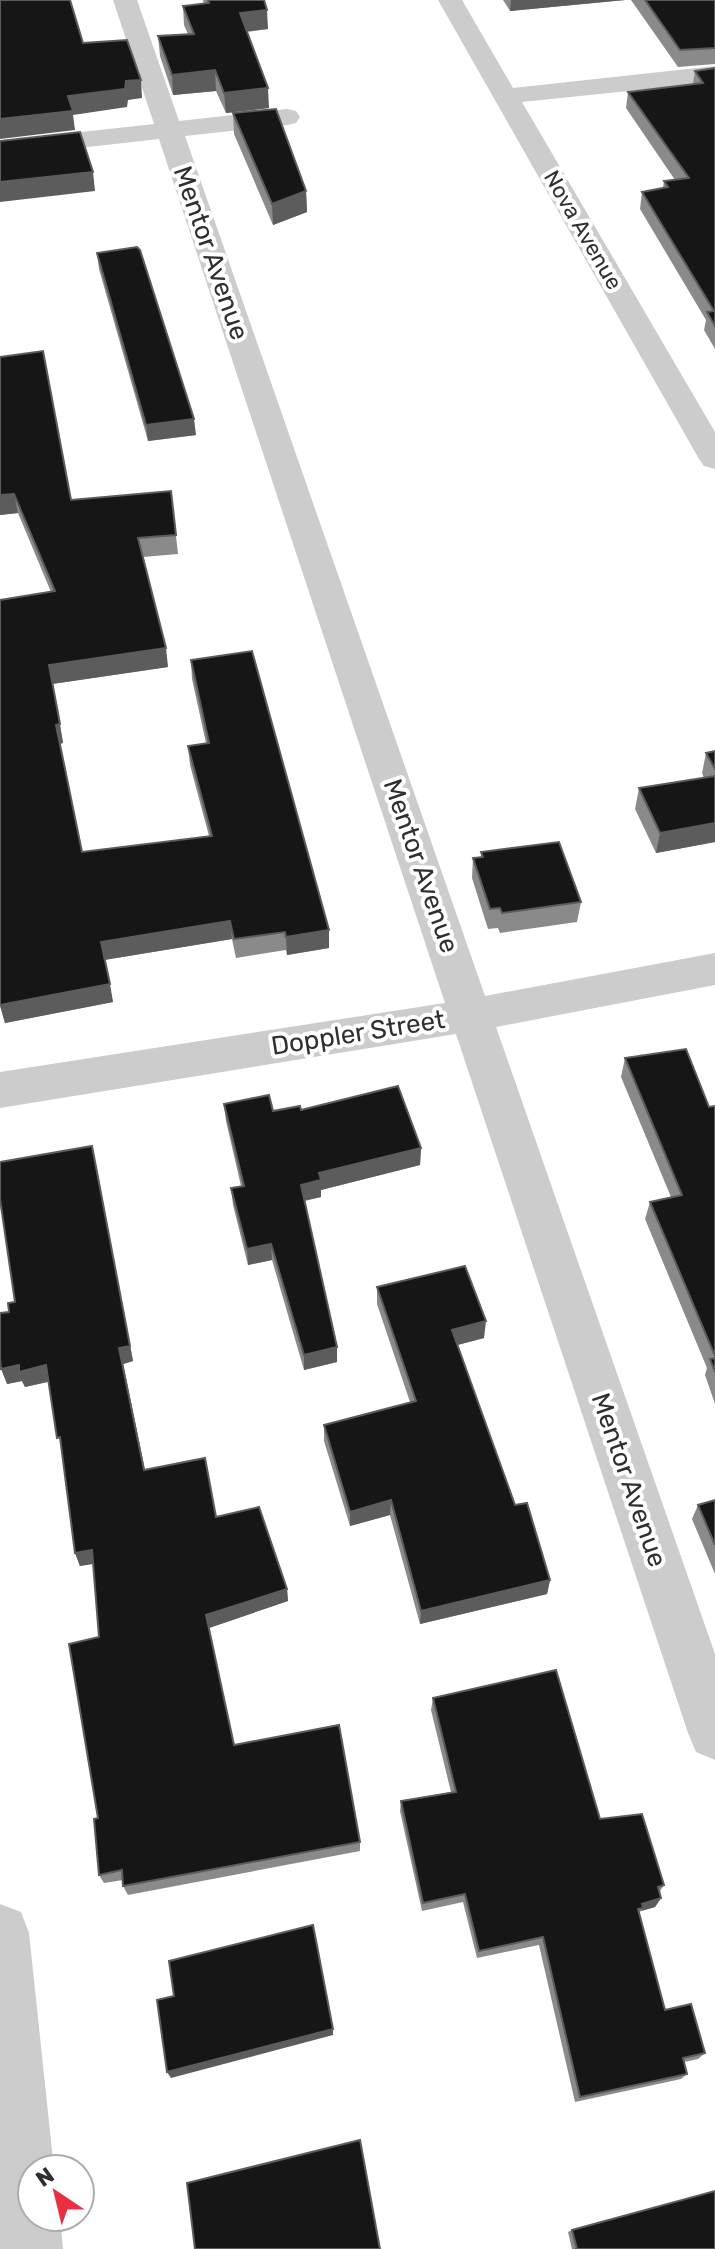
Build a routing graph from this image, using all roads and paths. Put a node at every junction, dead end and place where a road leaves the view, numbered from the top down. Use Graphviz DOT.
graph roads {
  1 [pos="125,0"];
  2 [pos="450,0"];
  3 [pos="715,74"];
  4 [pos="506,96"];
  5 [pos="287,117"];
  6 [pos="170,131"];
  7 [pos="0,149"];
  8 [pos="715,459"];
  9 [pos="715,969"];
  10 [pos="472,1015"];
  11 [pos="0,1090"];
  12 [pos="715,1733"];
  13 [pos="0,1933"];
  14 [pos="31,2249"];
  1 -- 6 [label="street, Mentor Avenue"];
  2 -- 4 [label="street, Nova Avenue"];
  3 -- 4 [label="street"];
  4 -- 8 [label="street, Nova Avenue"];
  5 -- 6 [label="street"];
  6 -- 7 [label="street"];
  6 -- 10 [label="street, Mentor Avenue"];
  9 -- 10 [label="street, Doppler Street"];
  10 -- 11 [label="street, Doppler Street"];
  10 -- 12 [label="street, Mentor Avenue"];
  13 -- 14 [label="street"];
}
